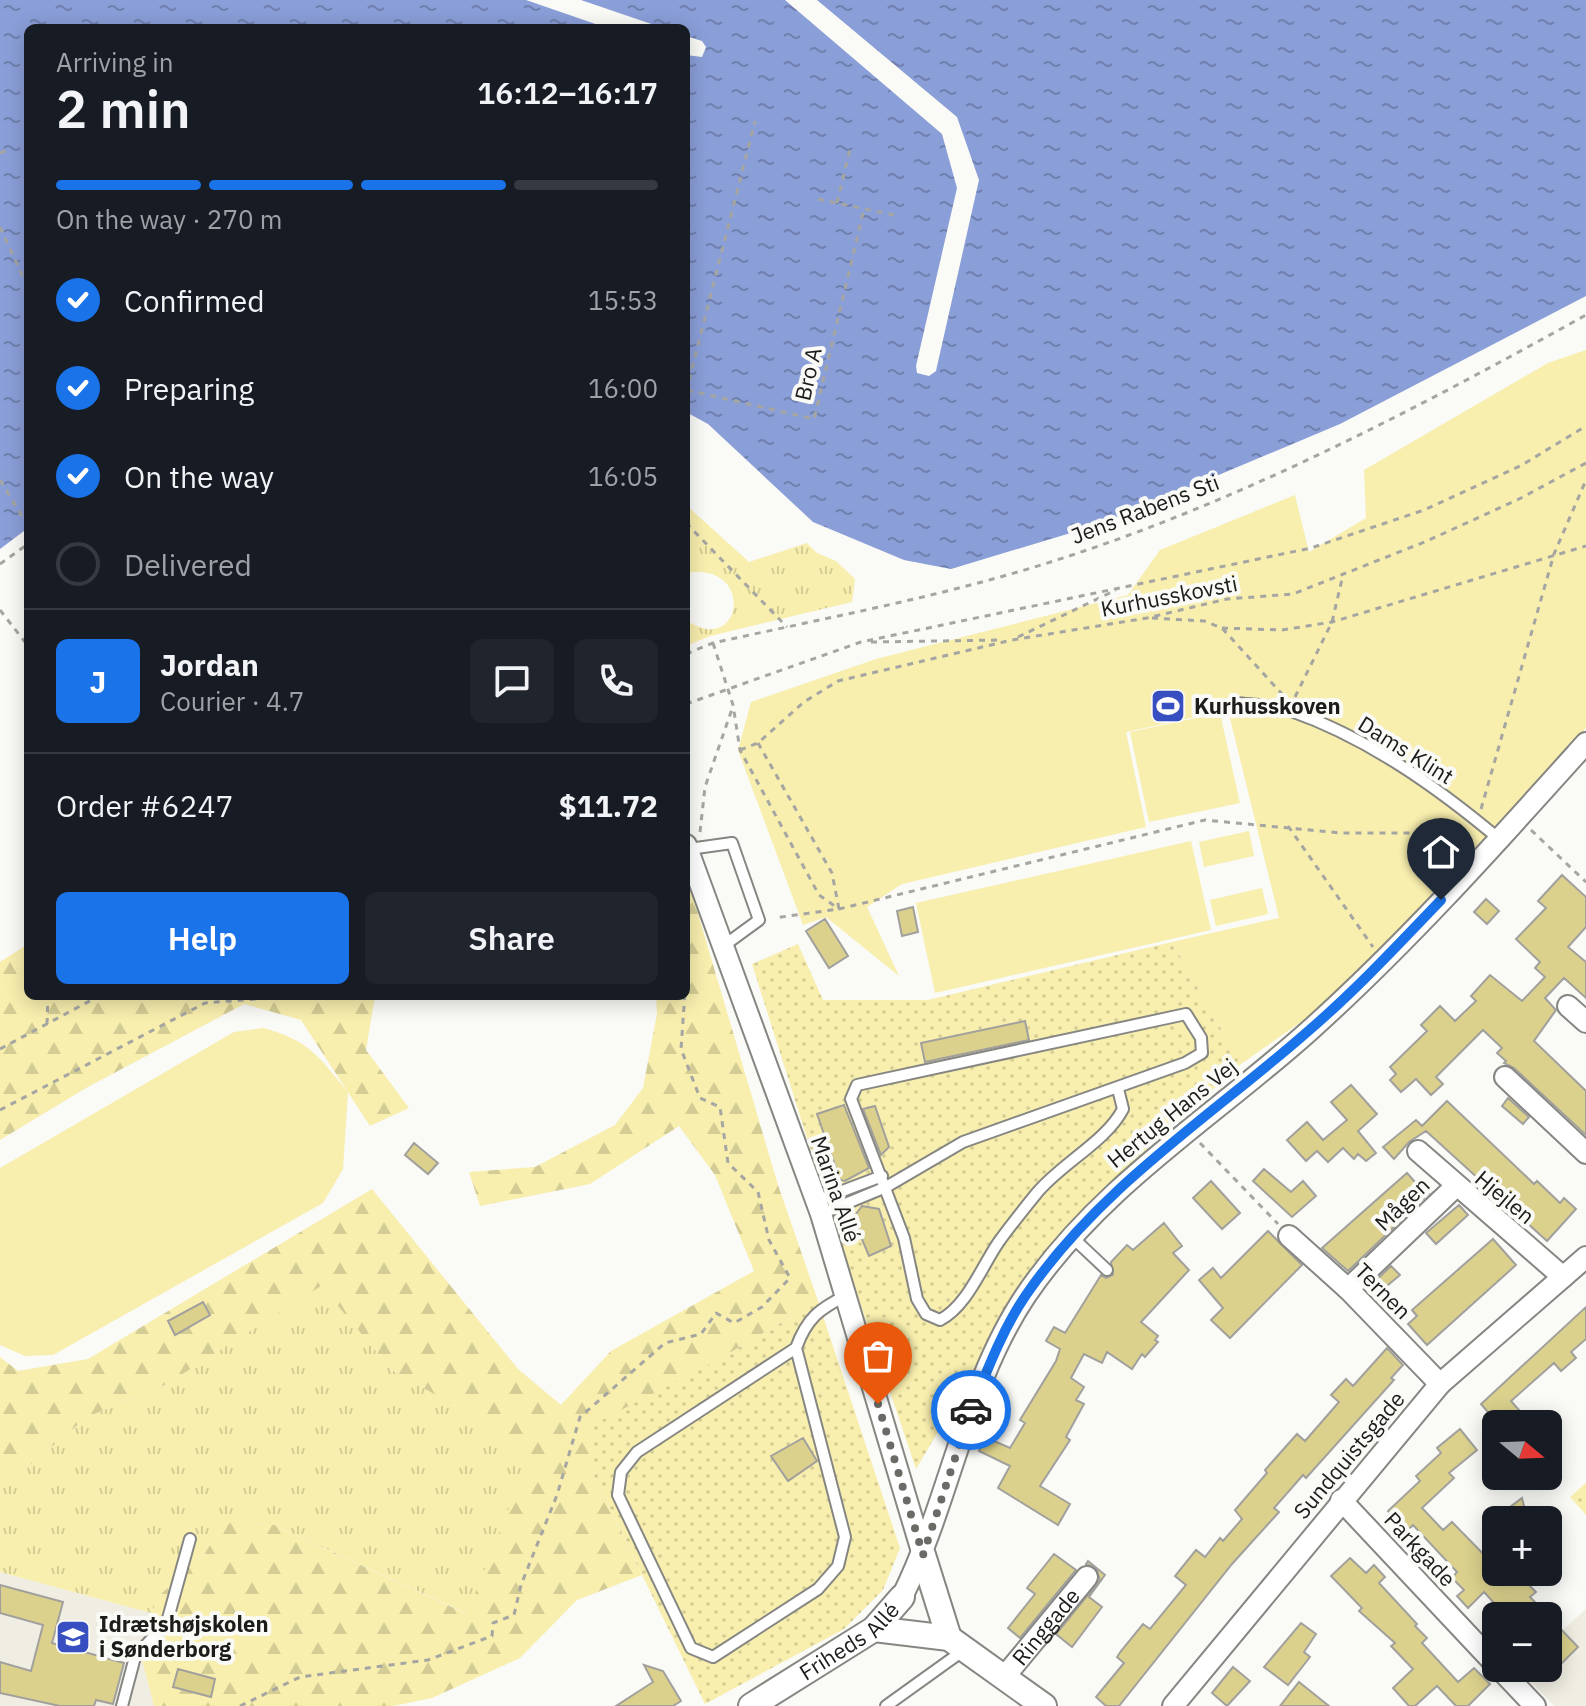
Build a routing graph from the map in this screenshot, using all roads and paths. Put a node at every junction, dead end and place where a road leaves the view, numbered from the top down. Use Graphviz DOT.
graph roads {
  1 [pos="755,121"];
  2 [pos="10,149"];
  3 [pos="850,149"];
  4 [pos="0,153"];
  5 [pos="818,199"];
  6 [pos="837,203"];
  7 [pos="864,209"];
  8 [pos="894,215"];
  9 [pos="0,227"];
  10 [pos="24,279"];
  11 [pos="1586,315"];
  12 [pos="690,375"];
  13 [pos="690,392"];
  14 [pos="1586,426"];
  15 [pos="1586,463"];
  16 [pos="0,480"];
  17 [pos="1586,480"];
  18 [pos="24,519"];
  19 [pos="690,527"];
  20 [pos="1586,546"];
  21 [pos="24,547"];
  22 [pos="1554,554"];
  23 [pos="0,564"];
  24 [pos="1343,575"];
  25 [pos="1123,587"];
  26 [pos="0,610"];
  27 [pos="1147,618"];
  28 [pos="1332,622"];
  29 [pos="787,627"];
  30 [pos="1222,628"];
  31 [pos="1012,640"];
  32 [pos="24,641"];
  33 [pos="861,642"];
  34 [pos="713,643"];
  35 [pos="690,652"];
  36 [pos="727,689"];
  37 [pos="690,703"];
  38 [pos="1236,703"];
  39 [pos="733,705"];
  40 [pos="1288,710"];
  41 [pos="758,743"];
  42 [pos="1586,743"];
  43 [pos="740,750"];
  44 [pos="1519,818"];
  45 [pos="1478,821"];
  46 [pos="1288,826"];
  47 [pos="1499,839"];
  48 [pos="691,846"];
  49 [pos="1586,882"];
  50 [pos="839,909"];
  51 [pos="759,920"];
  52 [pos="722,947"];
  53 [pos="1383,961"];
  54 [pos="48,1000"];
  55 [pos="92,1000"];
  56 [pos="243,1000"];
  57 [pos="684,1000"];
  58 [pos="1568,1006"];
  59 [pos="1586,1022"];
  60 [pos="47,1024"];
  61 [pos="0,1049"];
  62 [pos="1505,1077"];
  63 [pos="1118,1089"];
  64 [pos="0,1110"];
  65 [pos="1187,1130"];
  66 [pos="1418,1151"];
  67 [pos="1586,1153"];
  68 [pos="884,1181"];
  69 [pos="1455,1187"];
  70 [pos="818,1208"];
  71 [pos="1289,1236"];
  72 [pos="1072,1237"];
  73 [pos="1586,1257"];
  74 [pos="1107,1270"];
  75 [pos="1563,1277"];
  76 [pos="1348,1289"];
  77 [pos="847,1295"];
  78 [pos="796,1348"];
  79 [pos="1440,1384"];
  80 [pos="1341,1500"];
  81 [pos="190,1539"];
  82 [pos="923,1555"];
  83 [pos="1087,1577"];
  84 [pos="902,1597"];
  85 [pos="874,1629"];
  86 [pos="957,1644"];
  87 [pos="1482,1649"];
  88 [pos="1005,1676"];
  89 [pos="1513,1682"];
  90 [pos="122,1706"];
  91 [pos="240,1706"];
  92 [pos="751,1706"];
  93 [pos="886,1706"];
  94 [pos="1044,1706"];
  95 [pos="1173,1706"];
  96 [pos="1535,1706"];
  1 -- 12 [label="path, Bro A"];
  2 -- 4 [label="path"];
  3 -- 6 [label="path"];
  5 -- 6 [label="path"];
  6 -- 7 [label="path"];
  7 -- 8 [label="path"];
  7 -- 13 [label="path, Bro A"];
  9 -- 10 [label="path"];
  11 -- 29 [label="path, Jens Rabens Sti"];
  14 -- 25 [label="path"];
  15 -- 24 [label="path, Kurhusskovsti"];
  16 -- 18 [label="path"];
  17 -- 22 [label="path"];
  19 -- 29 [label="path"];
  20 -- 22 [label="path"];
  21 -- 23 [label="path"];
  22 -- 28 [label="path"];
  22 -- 45 [label="path"];
  24 -- 27 [label="path, Kurhusskovsti"];
  24 -- 28 [label="path"];
  25 -- 31 [label="path"];
  25 -- 33 [label="path"];
  26 -- 32 [label="path"];
  27 -- 30 [label="path"];
  27 -- 31 [label="path, Kurhusskovsti"];
  28 -- 30 [label="path"];
  28 -- 40 [label="path"];
  29 -- 34 [label="path, Jens Rabens Sti"];
  30 -- 40 [label="path"];
  31 -- 33 [label="path"];
  31 -- 41 [label="path, Kurhusskovsti"];
  33 -- 36 [label="path"];
  34 -- 35 [label="path, Jens Rabens Sti"];
  34 -- 36 [label="path"];
  36 -- 37 [label="path"];
  36 -- 39 [label="path"];
  38 -- 40 [label="lane, Dams Klint"];
  39 -- 43 [label="path"];
  39 -- 48 [label="path"];
  40 -- 45 [label="lane, Dams Klint"];
  41 -- 43 [label="path"];
  41 -- 50 [label="path"];
  42 -- 44 [label="street, Hertug Hans Vej"];
  43 -- 50 [label="path"];
  44 -- 47 [label="street, Hertug Hans Vej"];
  44 -- 49 [label="path"];
  45 -- 46 [label="path"];
  45 -- 47 [label="lane, Dams Klint"];
  46 -- 50 [label="path"];
  46 -- 53 [label="path"];
  47 -- 53 [label="street, Hertug Hans Vej"];
  48 -- 51 [label="lane"];
  48 -- 52 [label="street, Marina Allé"];
  50 -- 51 [label="path"];
  51 -- 52 [label="lane"];
  52 -- 70 [label="street, Marina Allé"];
  53 -- 65 [label="street, Hertug Hans Vej"];
  54 -- 60 [label="path"];
  55 -- 60 [label="path"];
  56 -- 64 [label="path"];
  57 -- 91 [label="path"];
  58 -- 59 [label="street"];
  60 -- 61 [label="path"];
  62 -- 67 [label="street"];
  63 -- 68 [label="lane"];
  63 -- 68 [label="lane"];
  63 -- 68 [label="lane"];
  65 -- 71 [label="path"];
  65 -- 72 [label="street, Hertug Hans Vej"];
  66 -- 69 [label="street, Hjejlen"];
  68 -- 70 [label="lane"];
  69 -- 75 [label="street, Hjejlen"];
  69 -- 76 [label="street, Mågen"];
  70 -- 77 [label="street, Marina Allé"];
  71 -- 76 [label="street, Ternen"];
  72 -- 74 [label="lane"];
  72 -- 82 [label="street, Hertug Hans Vej"];
  73 -- 75 [label="street, Sundquistsgade"];
  75 -- 79 [label="street, Sundquistsgade"];
  76 -- 79 [label="street, Ternen"];
  77 -- 78 [label="lane"];
  77 -- 82 [label="street, Marina Allé"];
  78 -- 78 [label="lane"];
  79 -- 80 [label="street, Sundquistsgade"];
  80 -- 87 [label="street, Parkgade"];
  80 -- 95 [label="street, Sundquistsgade"];
  81 -- 90 [label="lane"];
  82 -- 84 [label="street, Hertug Hans Vej"];
  82 -- 86 [label="street"];
  83 -- 88 [label="street, Ringgade"];
  84 -- 85 [label="street, Friheds Allé"];
  85 -- 86 [label="street, Ringgade"];
  85 -- 92 [label="street, Friheds Allé"];
  86 -- 88 [label="street, Ringgade"];
  86 -- 93 [label="lane"];
  88 -- 94 [label="street, Ringgade"];
  89 -- 96 [label="street, Parkgade"];
}
